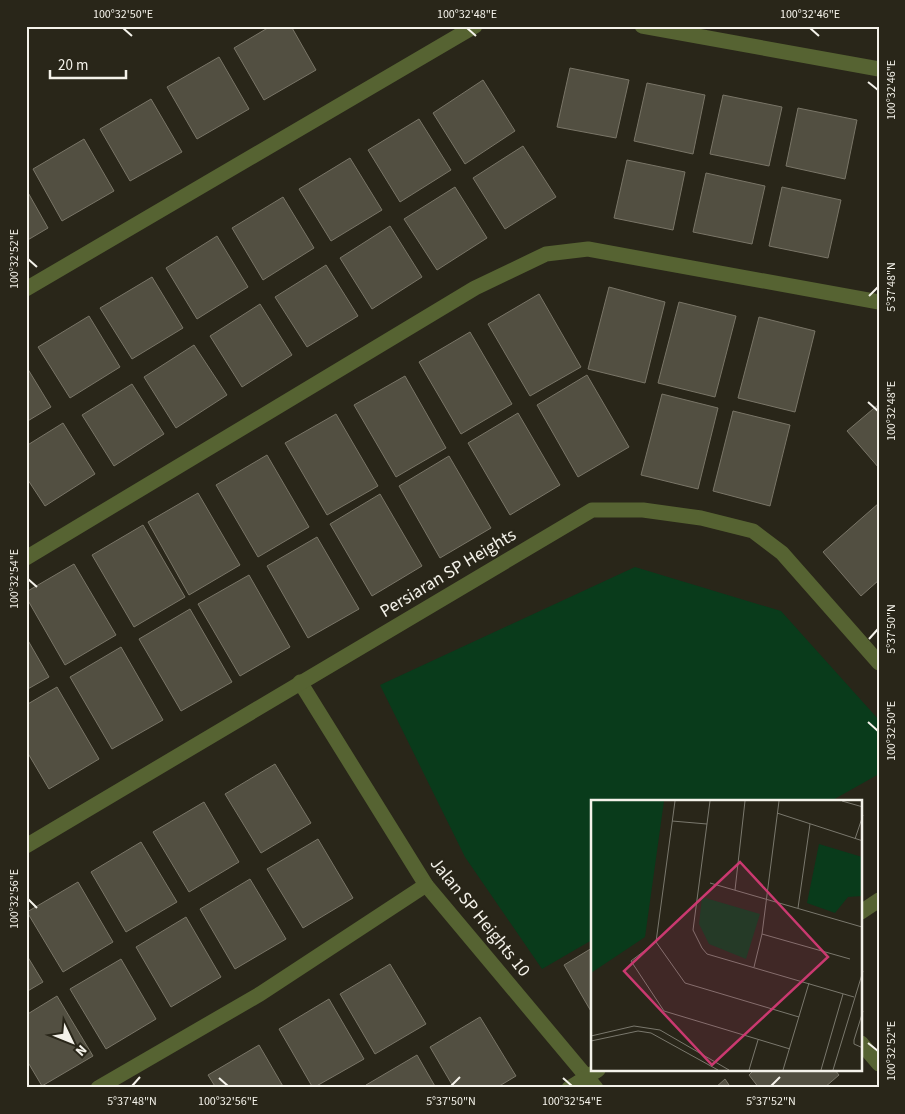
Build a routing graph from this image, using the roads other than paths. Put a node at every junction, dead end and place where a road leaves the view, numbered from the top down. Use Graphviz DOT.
graph roads {
  1 [pos="475,26"];
  2 [pos="642,26"];
  3 [pos="879,69"];
  4 [pos="26,289"];
  5 [pos="879,302"];
  6 [pos="26,558"];
  7 [pos="879,663"];
  8 [pos="300,682"];
  9 [pos="26,846"];
  10 [pos="426,885"];
  11 [pos="879,900"];
  12 [pos="862,911"];
  13 [pos="862,1044"];
  14 [pos="879,1064"];
  15 [pos="594,1078"];
  16 [pos="98,1088"];
  17 [pos="568,1088"];
  1 -- 4 [label="street"];
  2 -- 3 [label="street"];
  5 -- 6 [label="street"];
  7 -- 8 [label="street, Persiaran SP Heights"];
  8 -- 9 [label="street, Persiaran SP Heights"];
  8 -- 10 [label="street, Jalan SP Heights 10"];
  10 -- 15 [label="street, Jalan SP Heights 10"];
  10 -- 16 [label="street"];
  11 -- 12 [label="street"];
  13 -- 14 [label="street"];
  15 -- 17 [label="street"];
}
